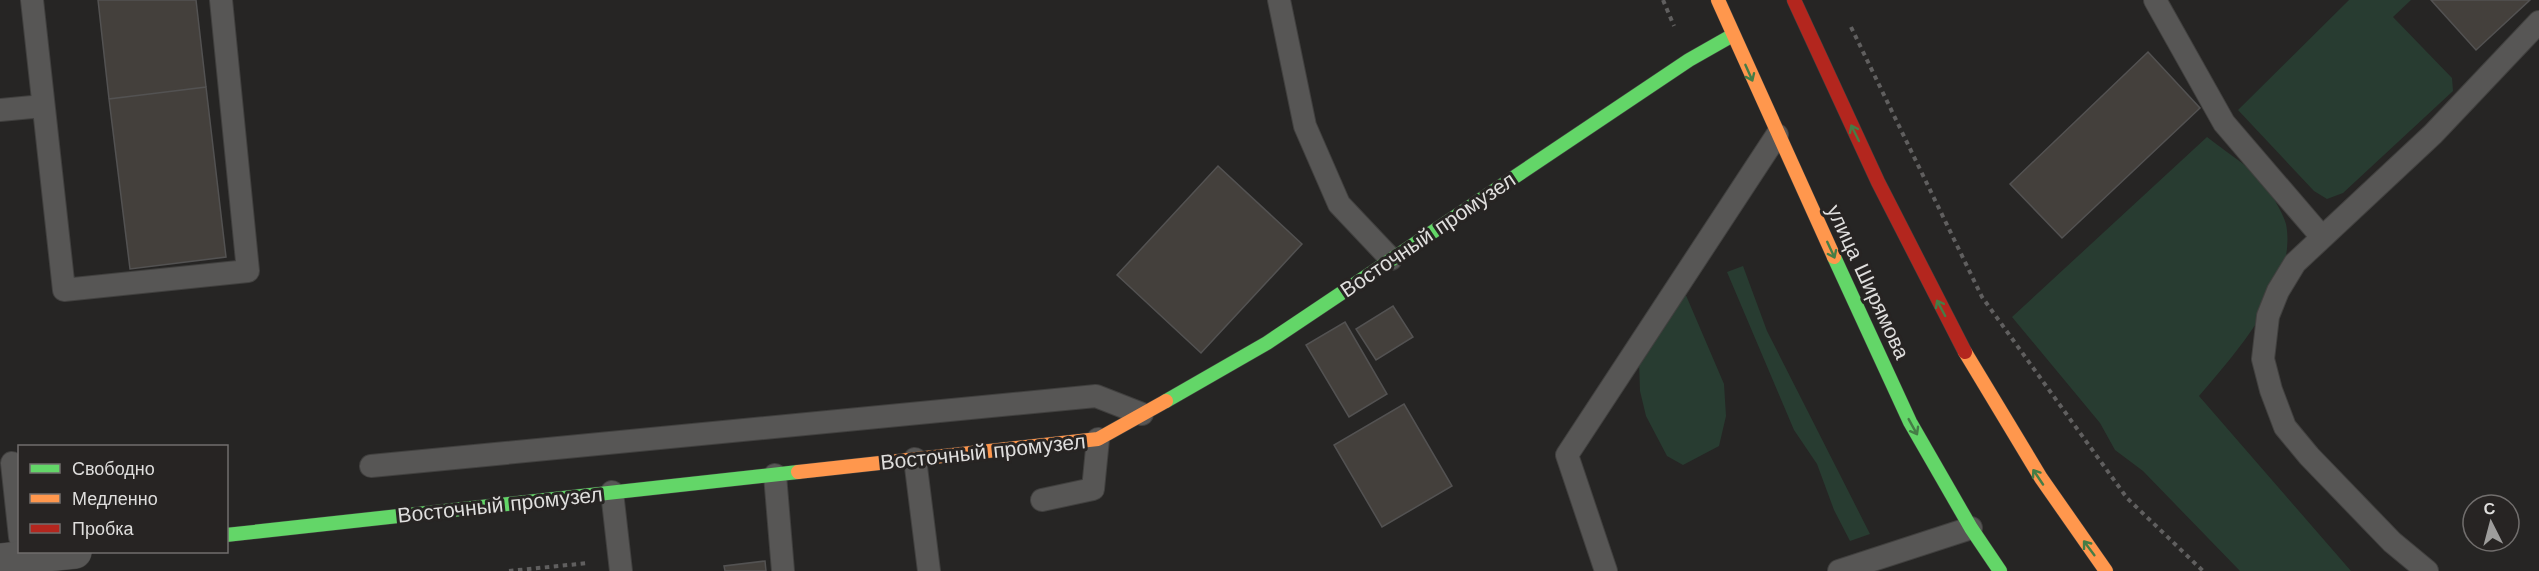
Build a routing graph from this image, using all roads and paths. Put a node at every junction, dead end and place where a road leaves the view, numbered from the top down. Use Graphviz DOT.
graph roads {
  1 [pos="32,0"];
  2 [pos="221,0"];
  3 [pos="1279,0"];
  4 [pos="1718,0"];
  5 [pos="1794,0"];
  6 [pos="2155,0"];
  7 [pos="1848,21"];
  8 [pos="2539,22"];
  9 [pos="1732,35"];
  10 [pos="43,106"];
  11 [pos="0,110"];
  12 [pos="1777,135"];
  13 [pos="2321,236"];
  14 [pos="1391,260"];
  15 [pos="1142,414"];
  16 [pos="1098,439"];
  17 [pos="915,459"];
  18 [pos="12,463"];
  19 [pos="371,466"];
  20 [pos="775,475"];
  21 [pos="612,492"];
  22 [pos="1042,500"];
  23 [pos="1971,528"];
  24 [pos="228,535"];
  25 [pos="16,551"];
  26 [pos="620,566"];
  27 [pos="509,571"];
  28 [pos="783,571"];
  29 [pos="929,571"];
  30 [pos="1606,571"];
  31 [pos="1839,571"];
  32 [pos="2000,571"];
  33 [pos="2106,571"];
  34 [pos="2203,571"];
  35 [pos="2427,571"];
  1 -- 10 [label="lane"];
  2 -- 10 [label="lane"];
  3 -- 14 [label="lane"];
  4 -- 9 [label="street, улица Ширямова"];
  33 -- 5 [label="street, one-way"];
  6 -- 13 [label="lane"];
  7 -- 34 [label="path"];
  8 -- 13 [label="lane"];
  9 -- 12 [label="street, улица Ширямова, one-way"];
  9 -- 14 [label="street, Восточный промузел"];
  10 -- 11 [label="lane"];
  12 -- 23 [label="street, улица Ширямова, one-way"];
  12 -- 30 [label="lane"];
  13 -- 35 [label="lane"];
  14 -- 15 [label="street, Восточный промузел"];
  15 -- 16 [label="street, Восточный промузел"];
  15 -- 19 [label="lane"];
  16 -- 17 [label="street, Восточный промузел"];
  16 -- 22 [label="lane"];
  17 -- 20 [label="street, Восточный промузел"];
  17 -- 29 [label="lane"];
  18 -- 25 [label="lane"];
  20 -- 21 [label="street, Восточный промузел"];
  20 -- 28 [label="lane"];
  21 -- 24 [label="street, Восточный промузел"];
  21 -- 26 [label="lane"];
  23 -- 31 [label="lane"];
  23 -- 32 [label="street, улица Ширямова"];
  26 -- 27 [label="path"];
}
